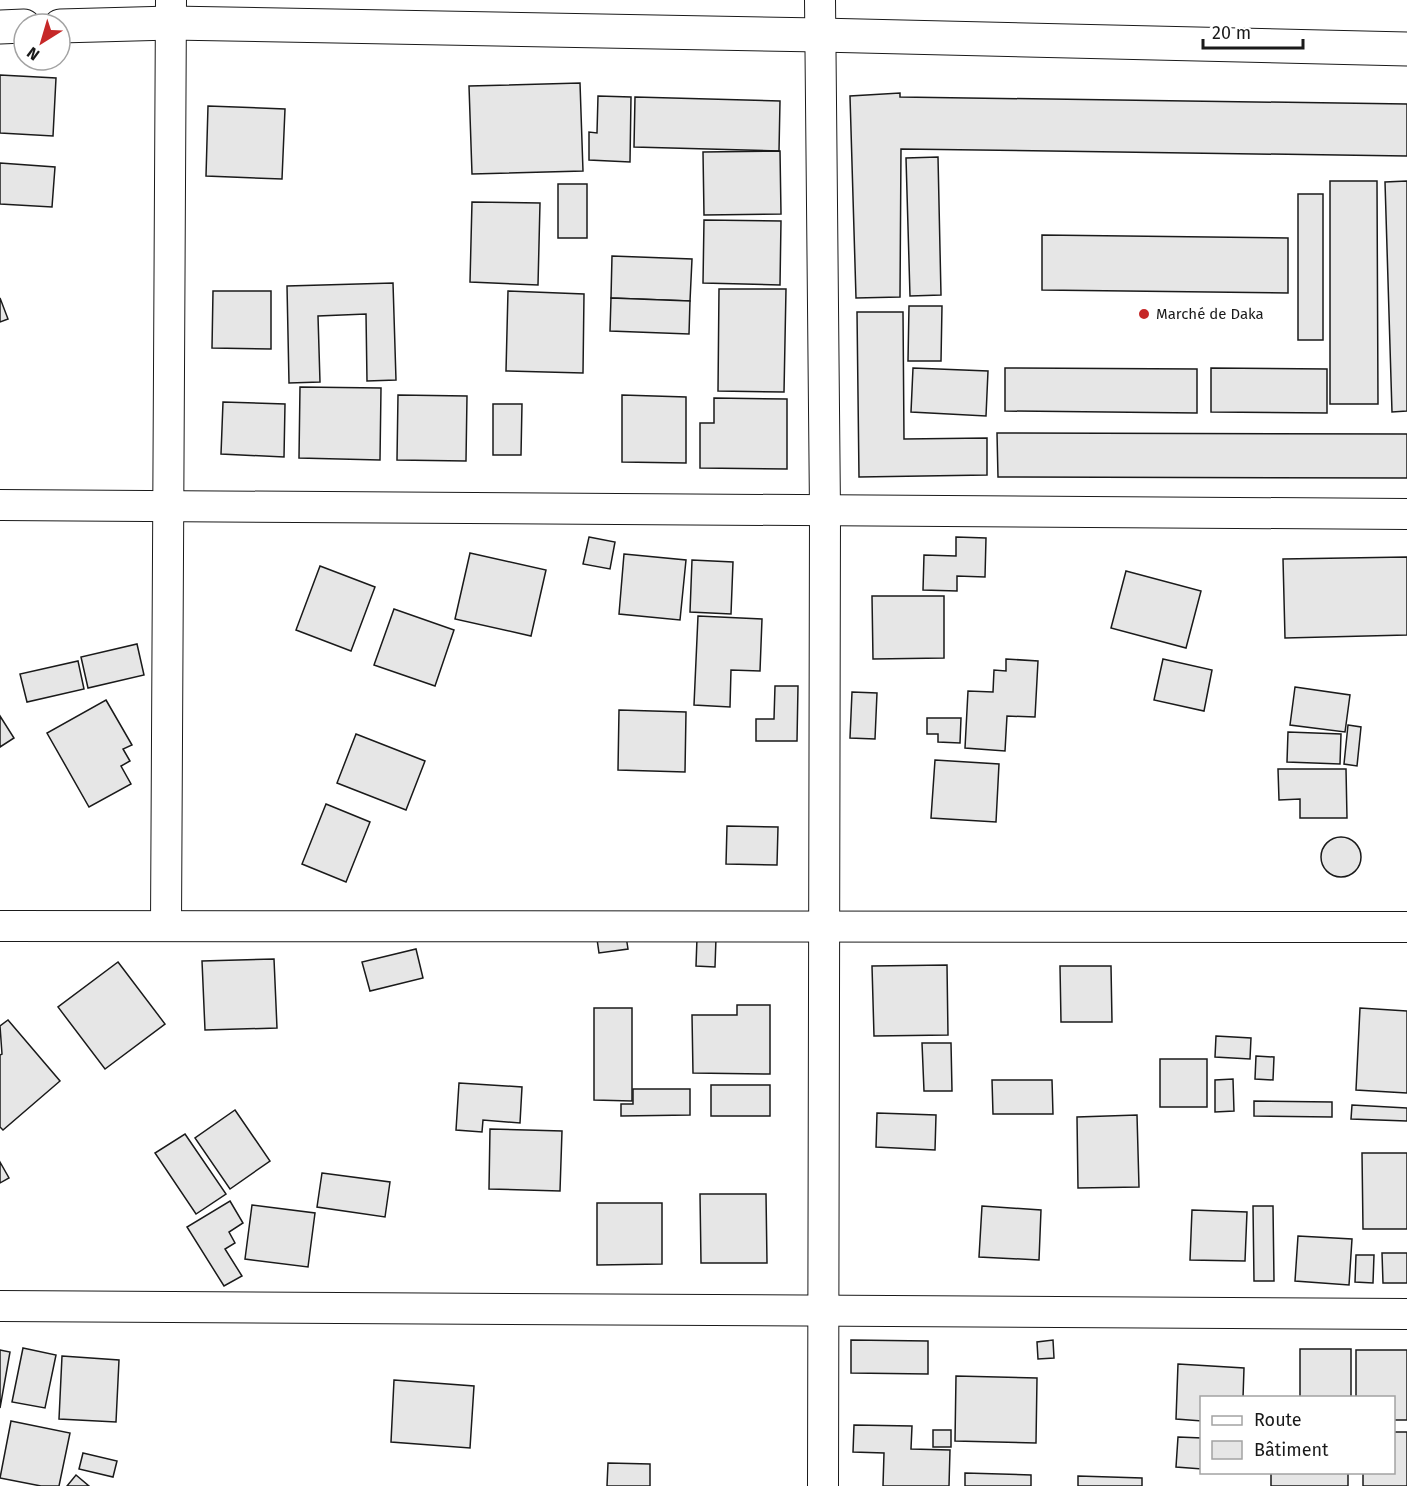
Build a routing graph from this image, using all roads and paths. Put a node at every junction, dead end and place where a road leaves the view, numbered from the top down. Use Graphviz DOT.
graph roads {
  1 [pos="820,0"];
  2 [pos="171,12"];
  3 [pos="72,24"];
  4 [pos="820,35"];
  5 [pos="1407,49"];
  6 [pos="0,505"];
  7 [pos="169,506"];
  8 [pos="825,511"];
  9 [pos="1407,514"];
  10 [pos="166,925"];
  11 [pos="0,926"];
  12 [pos="823,927"];
  13 [pos="1407,927"];
  14 [pos="0,1306"];
  15 [pos="822,1311"];
  16 [pos="1407,1314"];
  17 [pos="824,1486"];
  1 -- 4 [label="street"];
  2 -- 3 [label="main road"];
  2 -- 4 [label="main road"];
  2 -- 7 [label="street"];
  4 -- 5 [label="main road"];
  4 -- 8 [label="street"];
  6 -- 7 [label="street"];
  7 -- 8 [label="street"];
  7 -- 10 [label="street"];
  8 -- 9 [label="street"];
  8 -- 12 [label="street"];
  10 -- 11 [label="street"];
  10 -- 12 [label="street"];
  12 -- 13 [label="street"];
  12 -- 15 [label="street"];
  14 -- 15 [label="street"];
  15 -- 16 [label="street"];
  15 -- 17 [label="street"];
}
